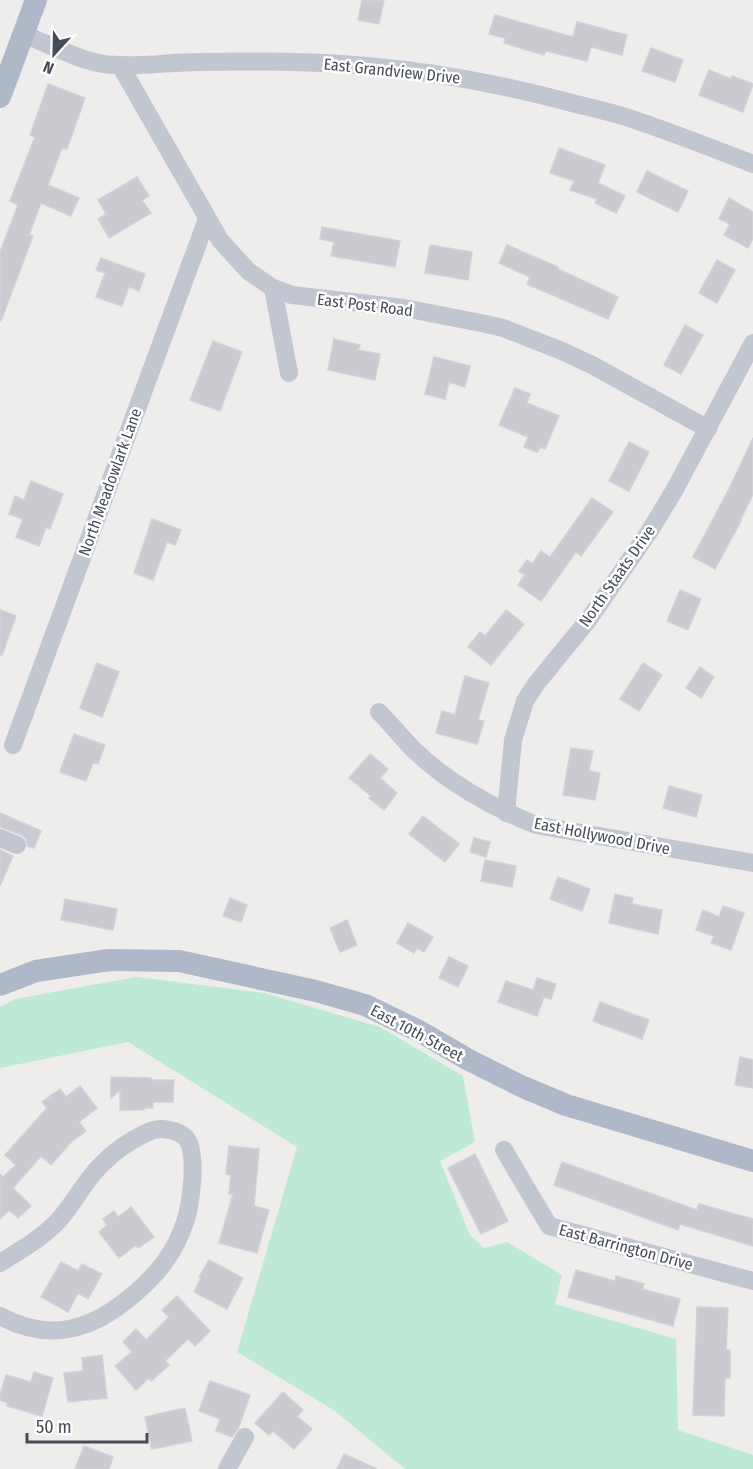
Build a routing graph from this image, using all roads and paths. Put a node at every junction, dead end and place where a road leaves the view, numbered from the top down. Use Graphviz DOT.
graph roads {
  1 [pos="36,0"];
  2 [pos="23,34"];
  3 [pos="120,65"];
  4 [pos="0,97"];
  5 [pos="753,164"];
  6 [pos="207,219"];
  7 [pos="273,288"];
  8 [pos="753,343"];
  9 [pos="289,373"];
  10 [pos="708,429"];
  11 [pos="379,712"];
  12 [pos="13,745"];
  13 [pos="506,813"];
  14 [pos="0,838"];
  15 [pos="17,845"];
  16 [pos="753,863"];
  17 [pos="0,985"];
  18 [pos="504,1150"];
  19 [pos="753,1161"];
  20 [pos="0,1263"];
  21 [pos="753,1281"];
  22 [pos="0,1316"];
  23 [pos="245,1437"];
  24 [pos="227,1469"];
  1 -- 2 [label="main road"];
  2 -- 3 [label="street, East Grandview Drive"];
  2 -- 4 [label="main road"];
  3 -- 5 [label="street, East Grandview Drive"];
  3 -- 6 [label="street, East Post Road"];
  6 -- 7 [label="street, East Post Road"];
  6 -- 12 [label="street, North Meadowlark Lane"];
  7 -- 9 [label="street"];
  7 -- 10 [label="street, East Post Road"];
  8 -- 10 [label="street, North Staats Drive"];
  10 -- 13 [label="street, North Staats Drive"];
  11 -- 13 [label="street, East Hollywood Drive"];
  13 -- 16 [label="street, East Hollywood Drive"];
  14 -- 15 [label="street"];
  17 -- 19 [label="main road, East 10th Street"];
  18 -- 21 [label="street, East Barrington Drive"];
  20 -- 22 [label="street"];
  23 -- 24 [label="street"];
}
